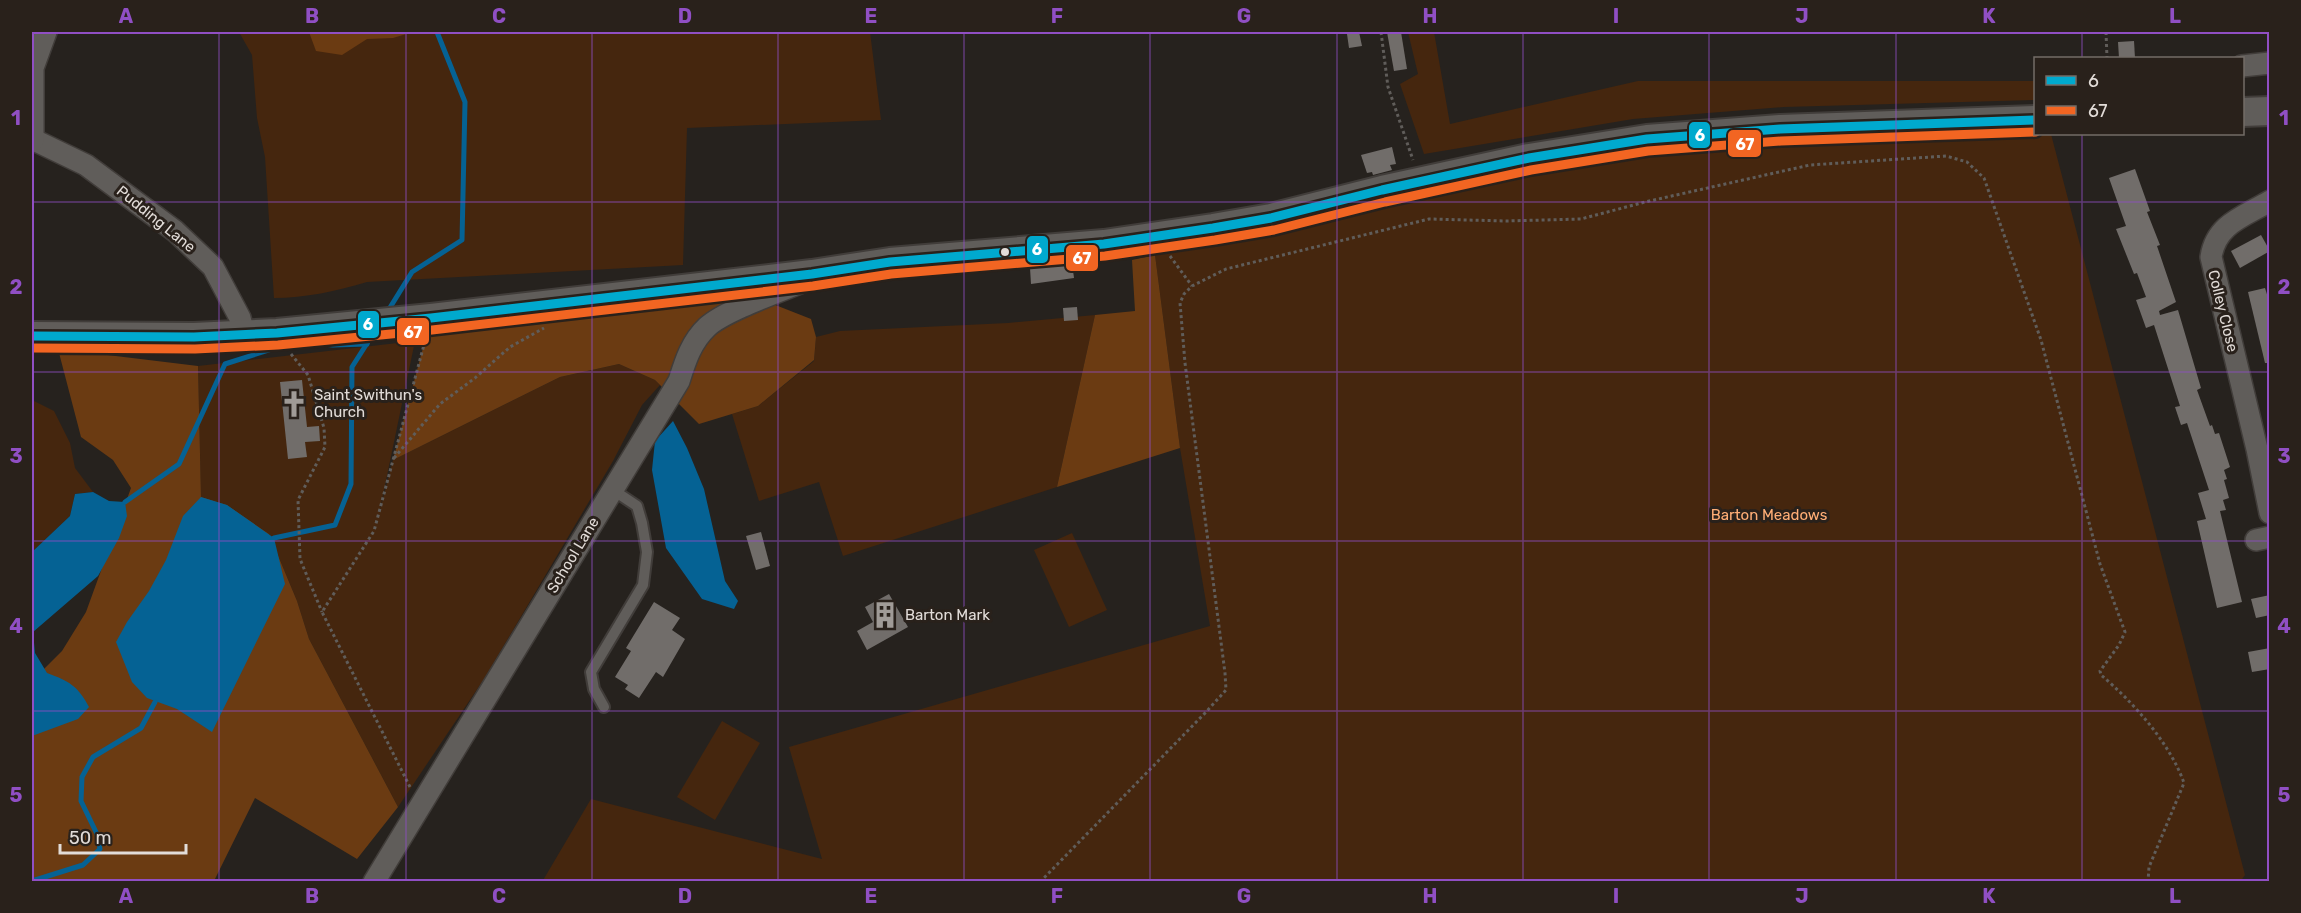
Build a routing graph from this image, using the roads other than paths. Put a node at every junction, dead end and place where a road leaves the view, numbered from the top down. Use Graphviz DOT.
graph roads {
  1 [pos="46,32"];
  2 [pos="2270,63"];
  3 [pos="2244,66"];
  4 [pos="2270,111"];
  5 [pos="2244,112"];
  6 [pos="2034,120"];
  7 [pos="32,139"];
  8 [pos="2270,201"];
  9 [pos="812,274"];
  10 [pos="244,334"];
  11 [pos="32,336"];
  12 [pos="2263,448"];
  13 [pos="613,490"];
  14 [pos="2270,513"];
  15 [pos="604,707"];
  16 [pos="374,882"];
  1 -- 7 [label="street"];
  2 -- 3 [label="street"];
  4 -- 5 [label="main road"];
  6 -- 9 [label="main road"];
  7 -- 10 [label="street, Pudding Lane"];
  8 -- 12 [label="street, Colley Close"];
  9 -- 10 [label="main road"];
  9 -- 13 [label="street, School Lane"];
  10 -- 11 [label="main road"];
  12 -- 14 [label="street, Colley Close"];
  13 -- 15 [label="lane"];
  13 -- 16 [label="street, School Lane"];
}
